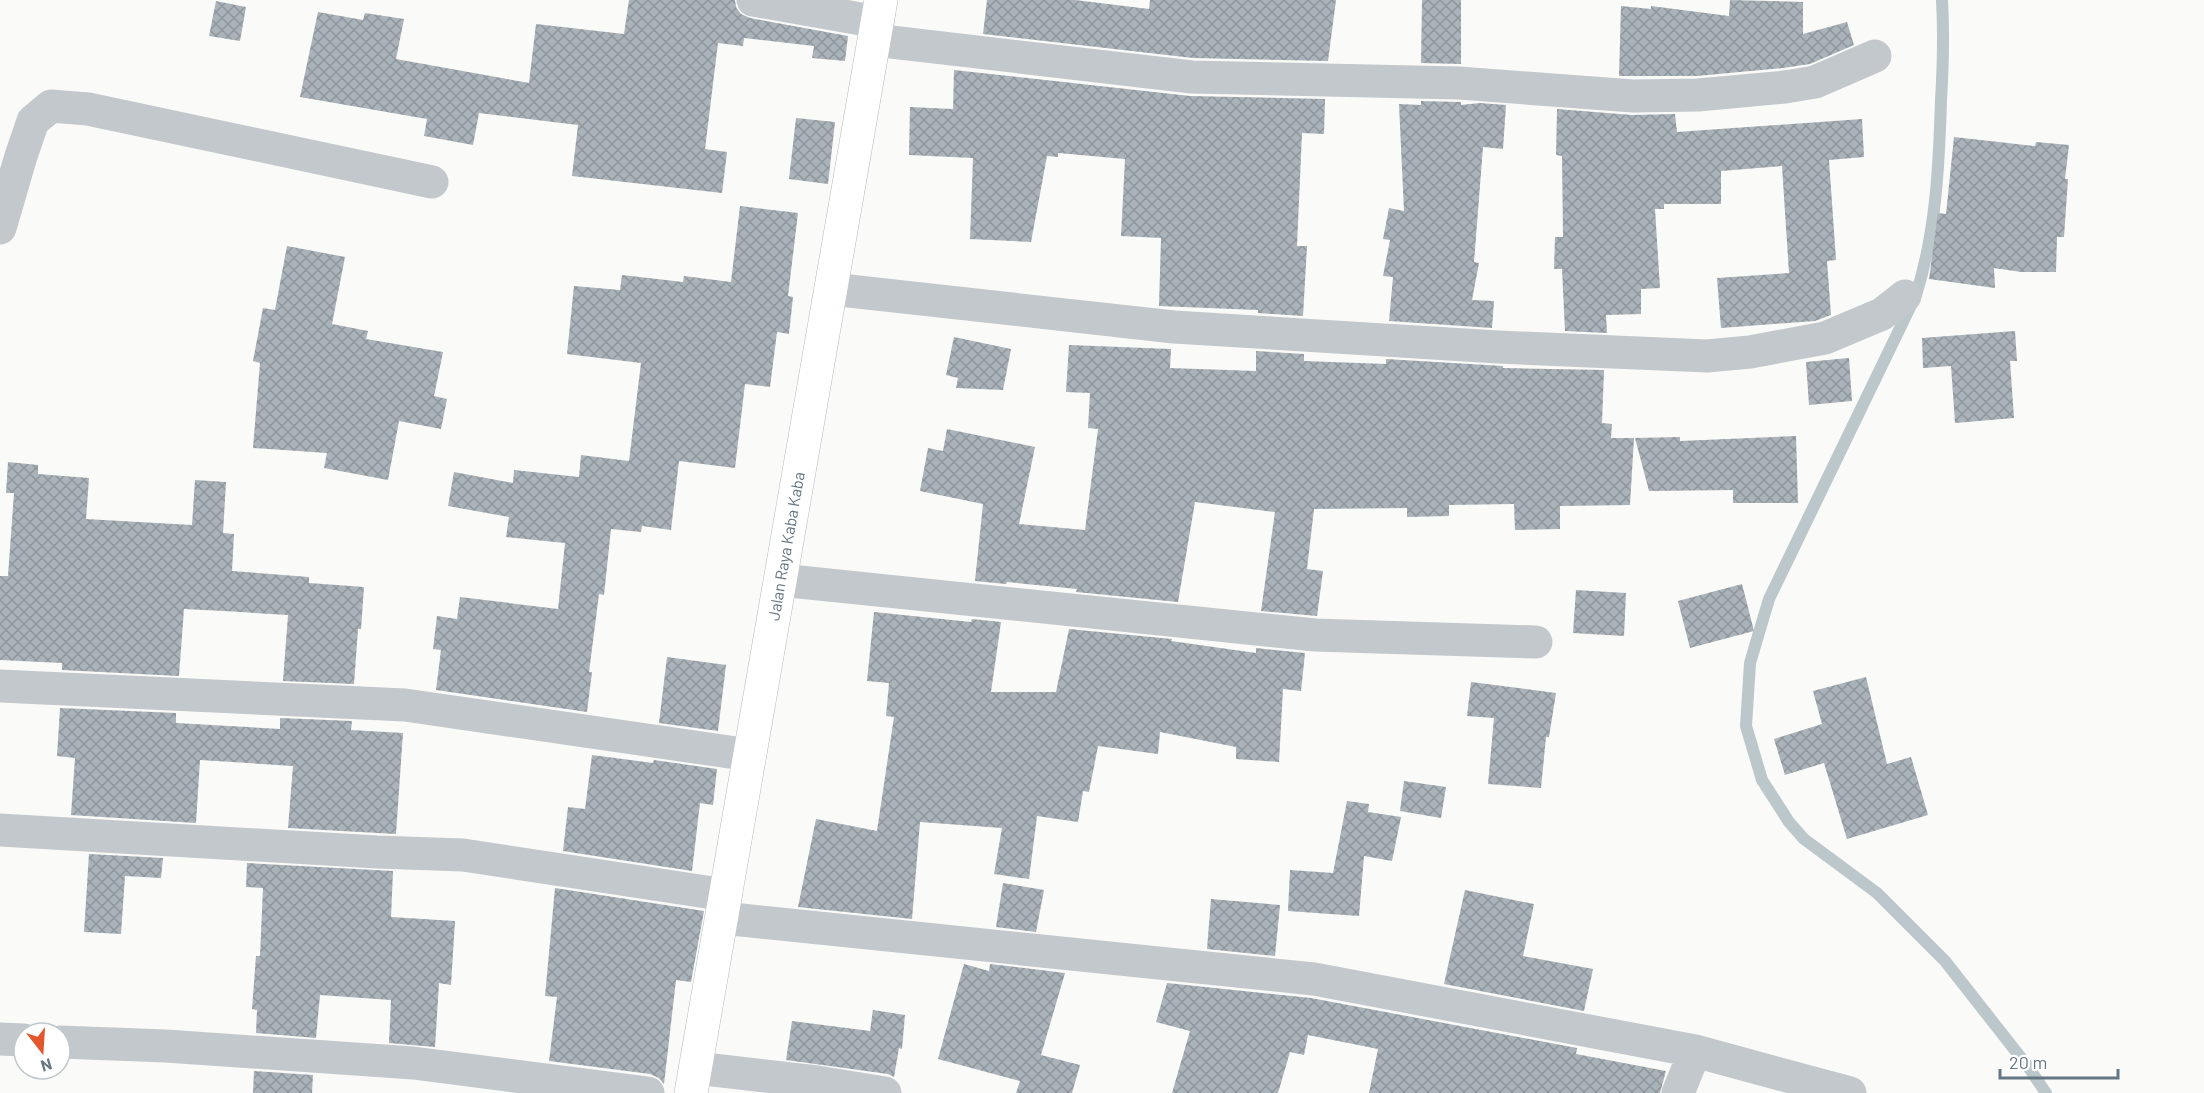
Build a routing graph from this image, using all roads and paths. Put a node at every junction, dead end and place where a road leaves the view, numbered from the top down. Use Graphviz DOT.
graph roads {
  1 [pos="753,0"];
  2 [pos="878,21"];
  3 [pos="1875,56"];
  4 [pos="432,182"];
  5 [pos="0,228"];
  6 [pos="831,290"];
  7 [pos="1905,296"];
  8 [pos="780,580"];
  9 [pos="1536,642"];
  10 [pos="0,686"];
  11 [pos="750,754"];
  12 [pos="0,830"];
  13 [pos="724,906"];
  14 [pos="72,1042"];
  15 [pos="1695,1051"];
  16 [pos="694,1080"];
  17 [pos="648,1093"];
  18 [pos="885,1093"];
  19 [pos="1678,1093"];
  20 [pos="1850,1093"];
  1 -- 2 [label="street"];
  2 -- 3 [label="street"];
  2 -- 6 [label="street, Jalan Raya Kaba Kaba"];
  4 -- 5 [label="street"];
  6 -- 7 [label="street"];
  6 -- 8 [label="street, Jalan Raya Kaba Kaba"];
  8 -- 9 [label="street"];
  8 -- 11 [label="street, Jalan Raya Kaba Kaba"];
  10 -- 11 [label="street"];
  11 -- 13 [label="street, Jalan Raya Kaba Kaba"];
  12 -- 13 [label="street"];
  13 -- 15 [label="street"];
  13 -- 16 [label="street, Jalan Raya Kaba Kaba"];
  14 -- 17 [label="street"];
  15 -- 19 [label="street"];
  15 -- 20 [label="street"];
  16 -- 18 [label="street"];
}
